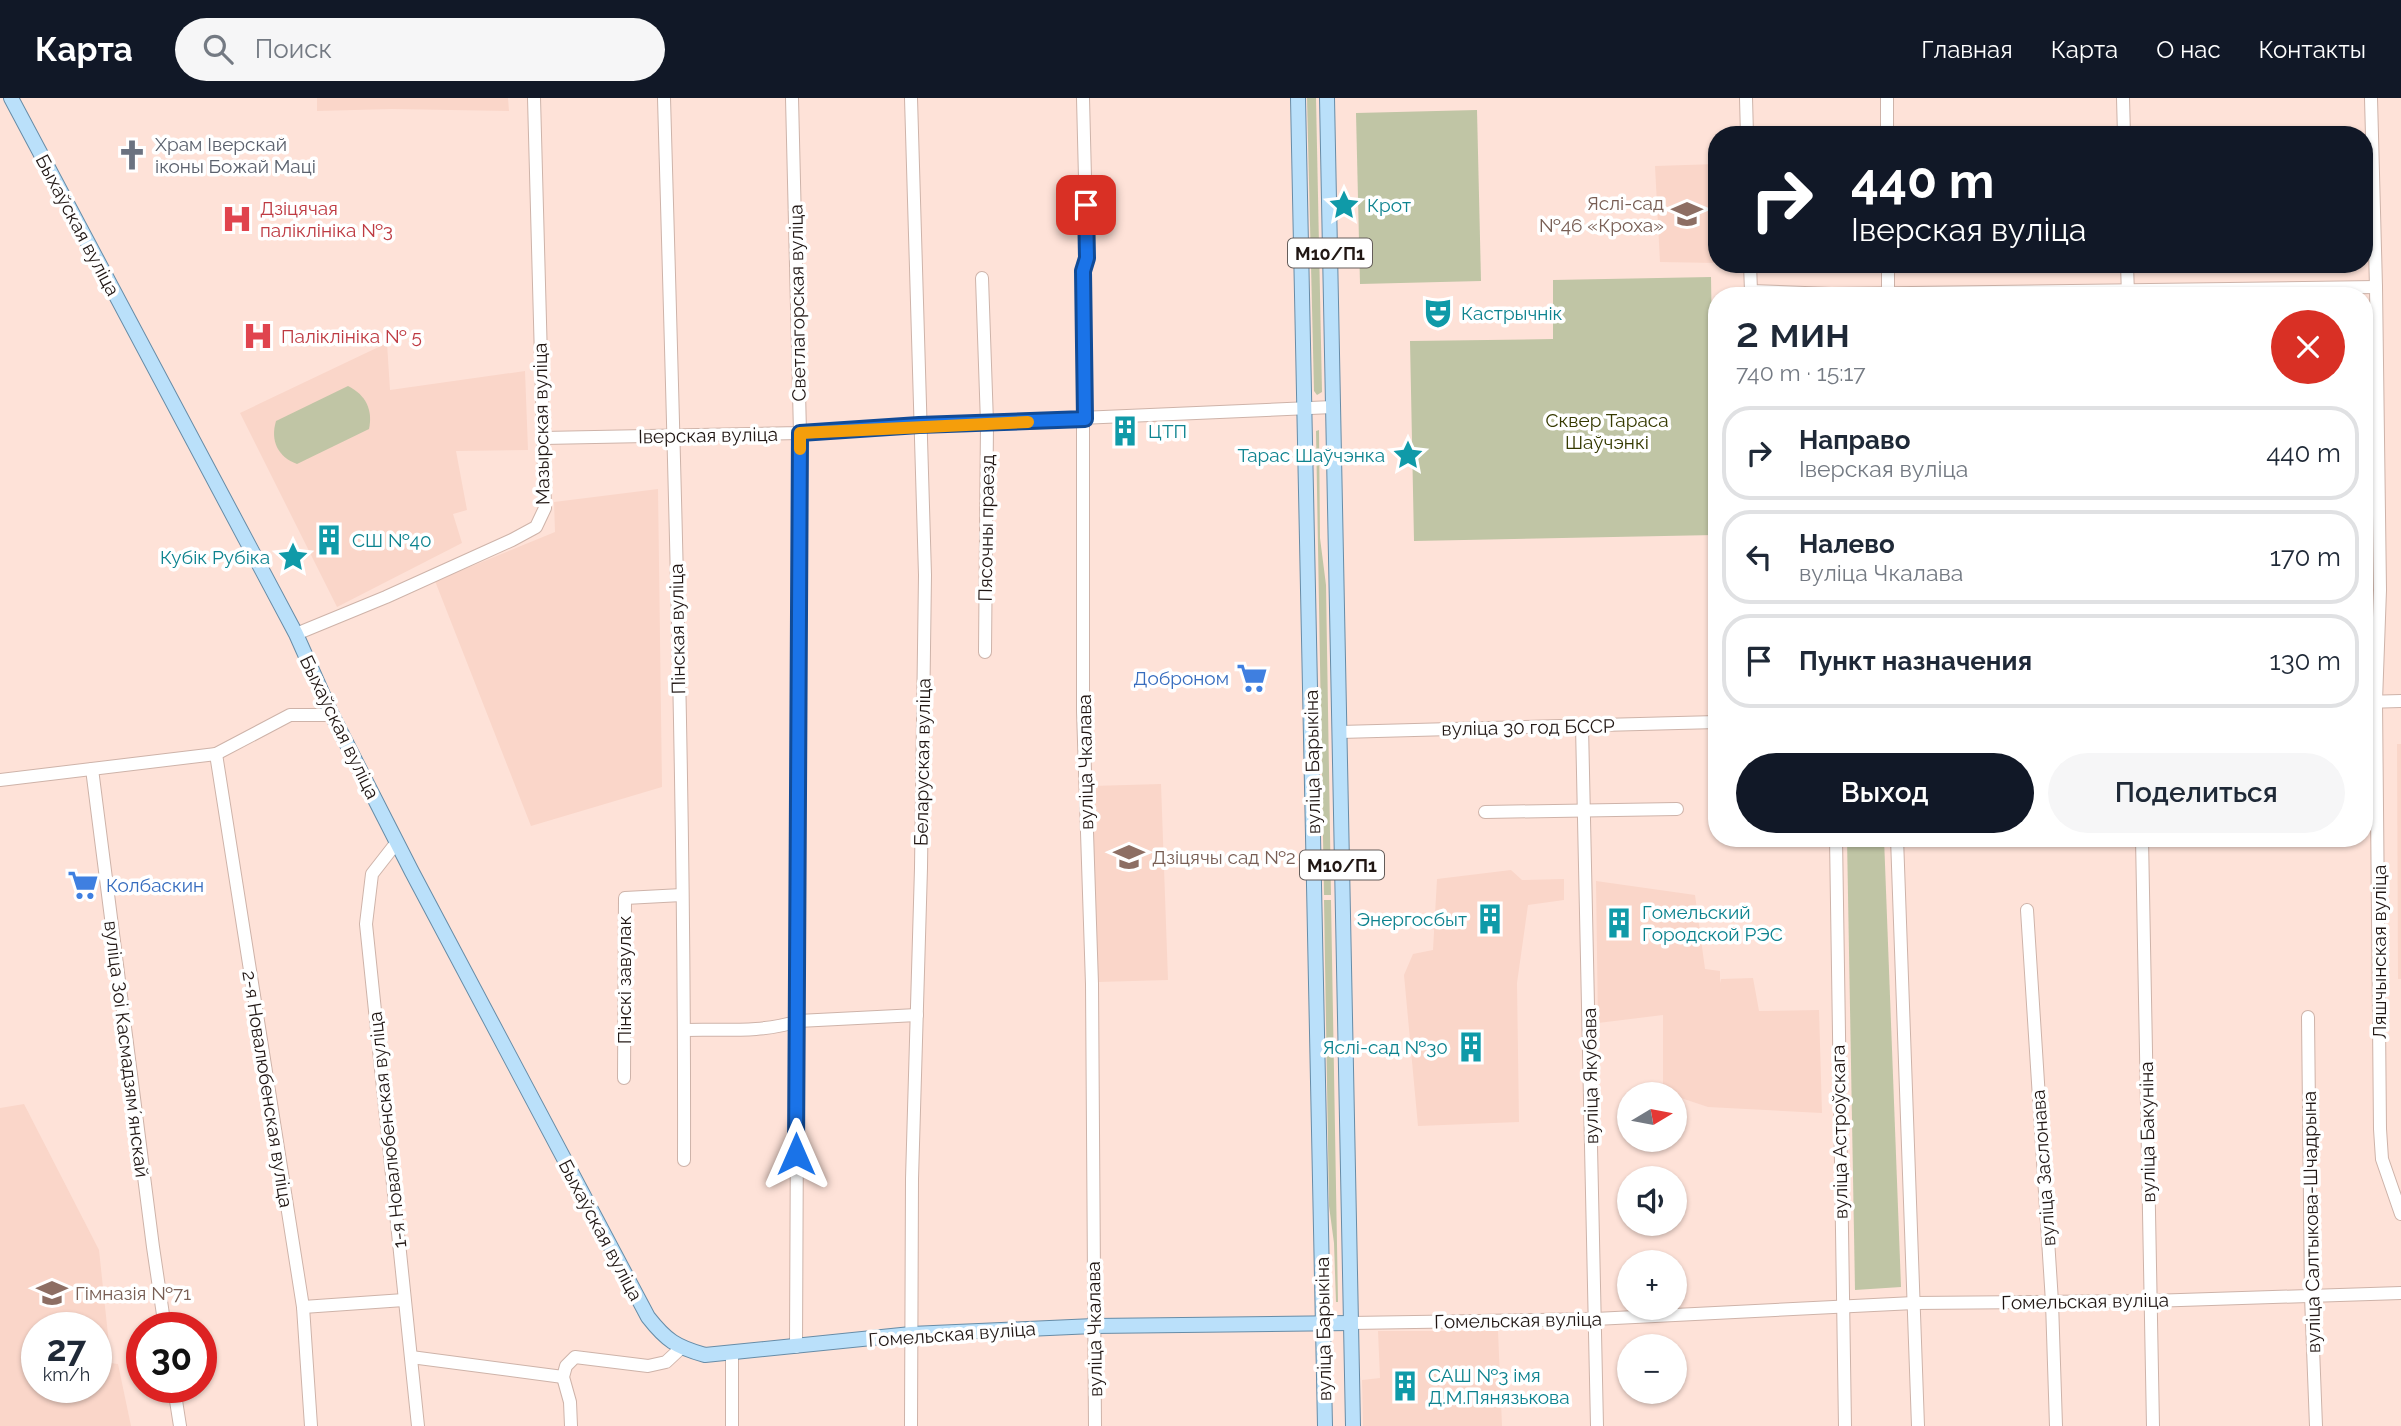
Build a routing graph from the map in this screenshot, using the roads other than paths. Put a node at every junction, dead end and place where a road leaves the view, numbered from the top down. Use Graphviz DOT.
graph roads {
  1 [pos="11,98"];
  2 [pos="534,98"];
  3 [pos="664,98"];
  4 [pos="792,98"];
  5 [pos="911,98"];
  6 [pos="1083,98"];
  7 [pos="1298,98"];
  8 [pos="1327,98"];
  9 [pos="1746,98"];
  10 [pos="1887,98"];
  11 [pos="2123,98"];
  12 [pos="2371,98"];
  13 [pos="1747,126"];
  14 [pos="1887,126"];
  15 [pos="2124,126"];
  16 [pos="2372,126"];
  17 [pos="2373,174"];
  18 [pos="982,278"];
  19 [pos="2373,287"];
  20 [pos="2376,287"];
  21 [pos="1333,407"];
  22 [pos="1305,408"];
  23 [pos="1085,419"];
  24 [pos="987,423"];
  25 [pos="919,425"];
  26 [pos="800,433"];
  27 [pos="673,436"];
  28 [pos="543,438"];
  29 [pos="296,634"];
  30 [pos="985,652"];
  31 [pos="2373,668"];
  32 [pos="2373,701"];
  33 [pos="2401,701"];
  34 [pos="332,715"];
  35 [pos="1708,722"];
  36 [pos="1582,726"];
  37 [pos="1340,732"];
  38 [pos="216,754"];
  39 [pos="92,769"];
  40 [pos="0,780"];
  41 [pos="1584,809"];
  42 [pos="1677,809"];
  43 [pos="1485,812"];
  44 [pos="2373,829"];
  45 [pos="397,842"];
  46 [pos="1836,847"];
  47 [pos="1897,847"];
  48 [pos="2142,847"];
  49 [pos="682,895"];
  50 [pos="2027,910"];
  51 [pos="917,1014"];
  52 [pos="2308,1017"];
  53 [pos="798,1021"];
  54 [pos="685,1030"];
  55 [pos="624,1078"];
  56 [pos="684,1160"];
  57 [pos="2401,1214"];
  58 [pos="2401,1293"];
  59 [pos="2311,1296"];
  60 [pos="404,1300"];
  61 [pos="2150,1301"];
  62 [pos="2052,1302"];
  63 [pos="1914,1303"];
  64 [pos="303,1307"];
  65 [pos="1842,1307"];
  66 [pos="163,1312"];
  67 [pos="1595,1319"];
  68 [pos="1323,1323"];
  69 [pos="1351,1323"];
  70 [pos="1094,1326"];
  71 [pos="911,1334"];
  72 [pos="796,1347"];
  73 [pos="680,1348"];
  74 [pos="732,1353"];
  75 [pos="411,1357"];
  76 [pos="563,1377"];
  77 [pos="176,1403"];
  78 [pos="180,1426"];
  79 [pos="311,1426"];
  80 [pos="418,1426"];
  81 [pos="571,1426"];
  82 [pos="732,1426"];
  83 [pos="911,1426"];
  84 [pos="1095,1426"];
  85 [pos="1325,1426"];
  86 [pos="1353,1426"];
  87 [pos="1597,1426"];
  88 [pos="1845,1426"];
  89 [pos="1918,1426"];
  90 [pos="2056,1426"];
  91 [pos="2153,1426"];
  92 [pos="2316,1426"];
  1 -- 29 [label="main road, Быхаўская вуліца"];
  2 -- 28 [label="street, Мазырская вуліца"];
  3 -- 27 [label="street, Пінская вуліца"];
  4 -- 26 [label="street, Светлагорская вуліца"];
  5 -- 25 [label="street, Беларуская вуліца"];
  6 -- 23 [label="street, вуліца Чкалава"];
  7 -- 22 [label="main road, вуліца Барыкіна / М10/П1"];
  8 -- 21 [label="main road, вуліца Барыкіна / М10/П1"];
  9 -- 13 [label="street"];
  10 -- 14 [label="street"];
  11 -- 15 [label="street"];
  12 -- 16 [label="street, Ляшчынская вуліца"];
  17 -- 20 [label="street, Ляшчынская вуліца"];
  18 -- 24 [label="street, Пясочны праезд"];
  19 -- 20 [label="street"];
  20 -- 31 [label="street, Ляшчынская вуліца"];
  21 -- 22 [label="street, Іверская вуліца"];
  21 -- 37 [label="main road, вуліца Барыкіна / М10/П1"];
  22 -- 23 [label="street, Іверская вуліца"];
  22 -- 68 [label="main road, вуліца Барыкіна / М10/П1"];
  23 -- 24 [label="street, Іверская вуліца"];
  23 -- 70 [label="street, вуліца Чкалава"];
  24 -- 25 [label="street, Іверская вуліца"];
  24 -- 30 [label="street, Пясочны праезд"];
  25 -- 26 [label="street, Іверская вуліца"];
  25 -- 51 [label="street, Беларуская вуліца"];
  26 -- 27 [label="street, Іверская вуліца"];
  26 -- 53 [label="street, Светлагорская вуліца"];
  27 -- 28 [label="street, Іверская вуліца"];
  27 -- 49 [label="street, Пінская вуліца"];
  28 -- 29 [label="street, Мазырская вуліца"];
  29 -- 34 [label="main road, Быхаўская вуліца"];
  32 -- 33 [label="street"];
  34 -- 38 [label="street"];
  34 -- 45 [label="main road, Быхаўская вуліца"];
  35 -- 36 [label="street, вуліца 30 год БССР"];
  36 -- 37 [label="street, вуліца 30 год БССР"];
  36 -- 41 [label="street, вуліца Якубава"];
  37 -- 69 [label="main road, вуліца Барыкіна / М10/П1"];
  38 -- 39 [label="street"];
  38 -- 64 [label="street, 2-я Новалюбенская вуліца"];
  39 -- 40 [label="street"];
  39 -- 66 [label="street, вуліца Зоі Касмадзямʼянскай"];
  41 -- 42 [label="street"];
  41 -- 43 [label="street"];
  41 -- 67 [label="street, вуліца Якубава"];
  44 -- 57 [label="street, Ляшчынская вуліца"];
  45 -- 60 [label="street, 1-я Новалюбенская вуліца"];
  45 -- 73 [label="main road, Быхаўская вуліца"];
  46 -- 65 [label="street, вуліца Астроўскага"];
  47 -- 63 [label="street"];
  48 -- 61 [label="street, вуліца Бакуніна"];
  49 -- 54 [label="street, Пінская вуліца"];
  49 -- 55 [label="street, Пінскі завулак"];
  50 -- 62 [label="street, вуліца Заслонава"];
  51 -- 53 [label="street"];
  51 -- 71 [label="street, Беларуская вуліца"];
  52 -- 59 [label="street, вуліца Салтыкова-Шчадрына"];
  53 -- 54 [label="street"];
  53 -- 72 [label="street, Светлагорская вуліца"];
  54 -- 56 [label="street, Пінская вуліца"];
  58 -- 59 [label="street, Гомельская вуліца"];
  59 -- 61 [label="street, Гомельская вуліца"];
  59 -- 92 [label="street, вуліца Салтыкова-Шчадрына"];
  60 -- 64 [label="street"];
  60 -- 75 [label="street, 1-я Новалюбенская вуліца"];
  61 -- 62 [label="street, Гомельская вуліца"];
  61 -- 91 [label="street, вуліца Бакуніна"];
  62 -- 63 [label="street, Гомельская вуліца"];
  62 -- 90 [label="street, вуліца Заслонава"];
  63 -- 65 [label="street, Гомельская вуліца"];
  63 -- 89 [label="street"];
  64 -- 79 [label="street, 2-я Новалюбенская вуліца"];
  65 -- 67 [label="street, Гомельская вуліца"];
  65 -- 88 [label="street, вуліца Астроўскага"];
  67 -- 69 [label="street, Гомельская вуліца"];
  67 -- 87 [label="street, вуліца Якубава"];
  68 -- 69 [label="main road, Гомельская вуліца"];
  68 -- 70 [label="main road, Гомельская вуліца"];
  68 -- 85 [label="main road, вуліца Барыкіна / М10/П1"];
  69 -- 86 [label="main road, вуліца Барыкіна / М10/П1"];
  70 -- 71 [label="main road, Гомельская вуліца"];
  70 -- 84 [label="street, вуліца Чкалава"];
  71 -- 72 [label="main road, Гомельская вуліца"];
  71 -- 83 [label="street, Беларуская вуліца"];
  72 -- 74 [label="main road, Гомельская вуліца"];
  73 -- 74 [label="main road, Гомельская вуліца"];
  73 -- 76 [label="street"];
  74 -- 82 [label="street"];
  75 -- 76 [label="street"];
  75 -- 80 [label="street, 1-я Новалюбенская вуліца"];
  76 -- 81 [label="street"];
  77 -- 78 [label="street"];
}
